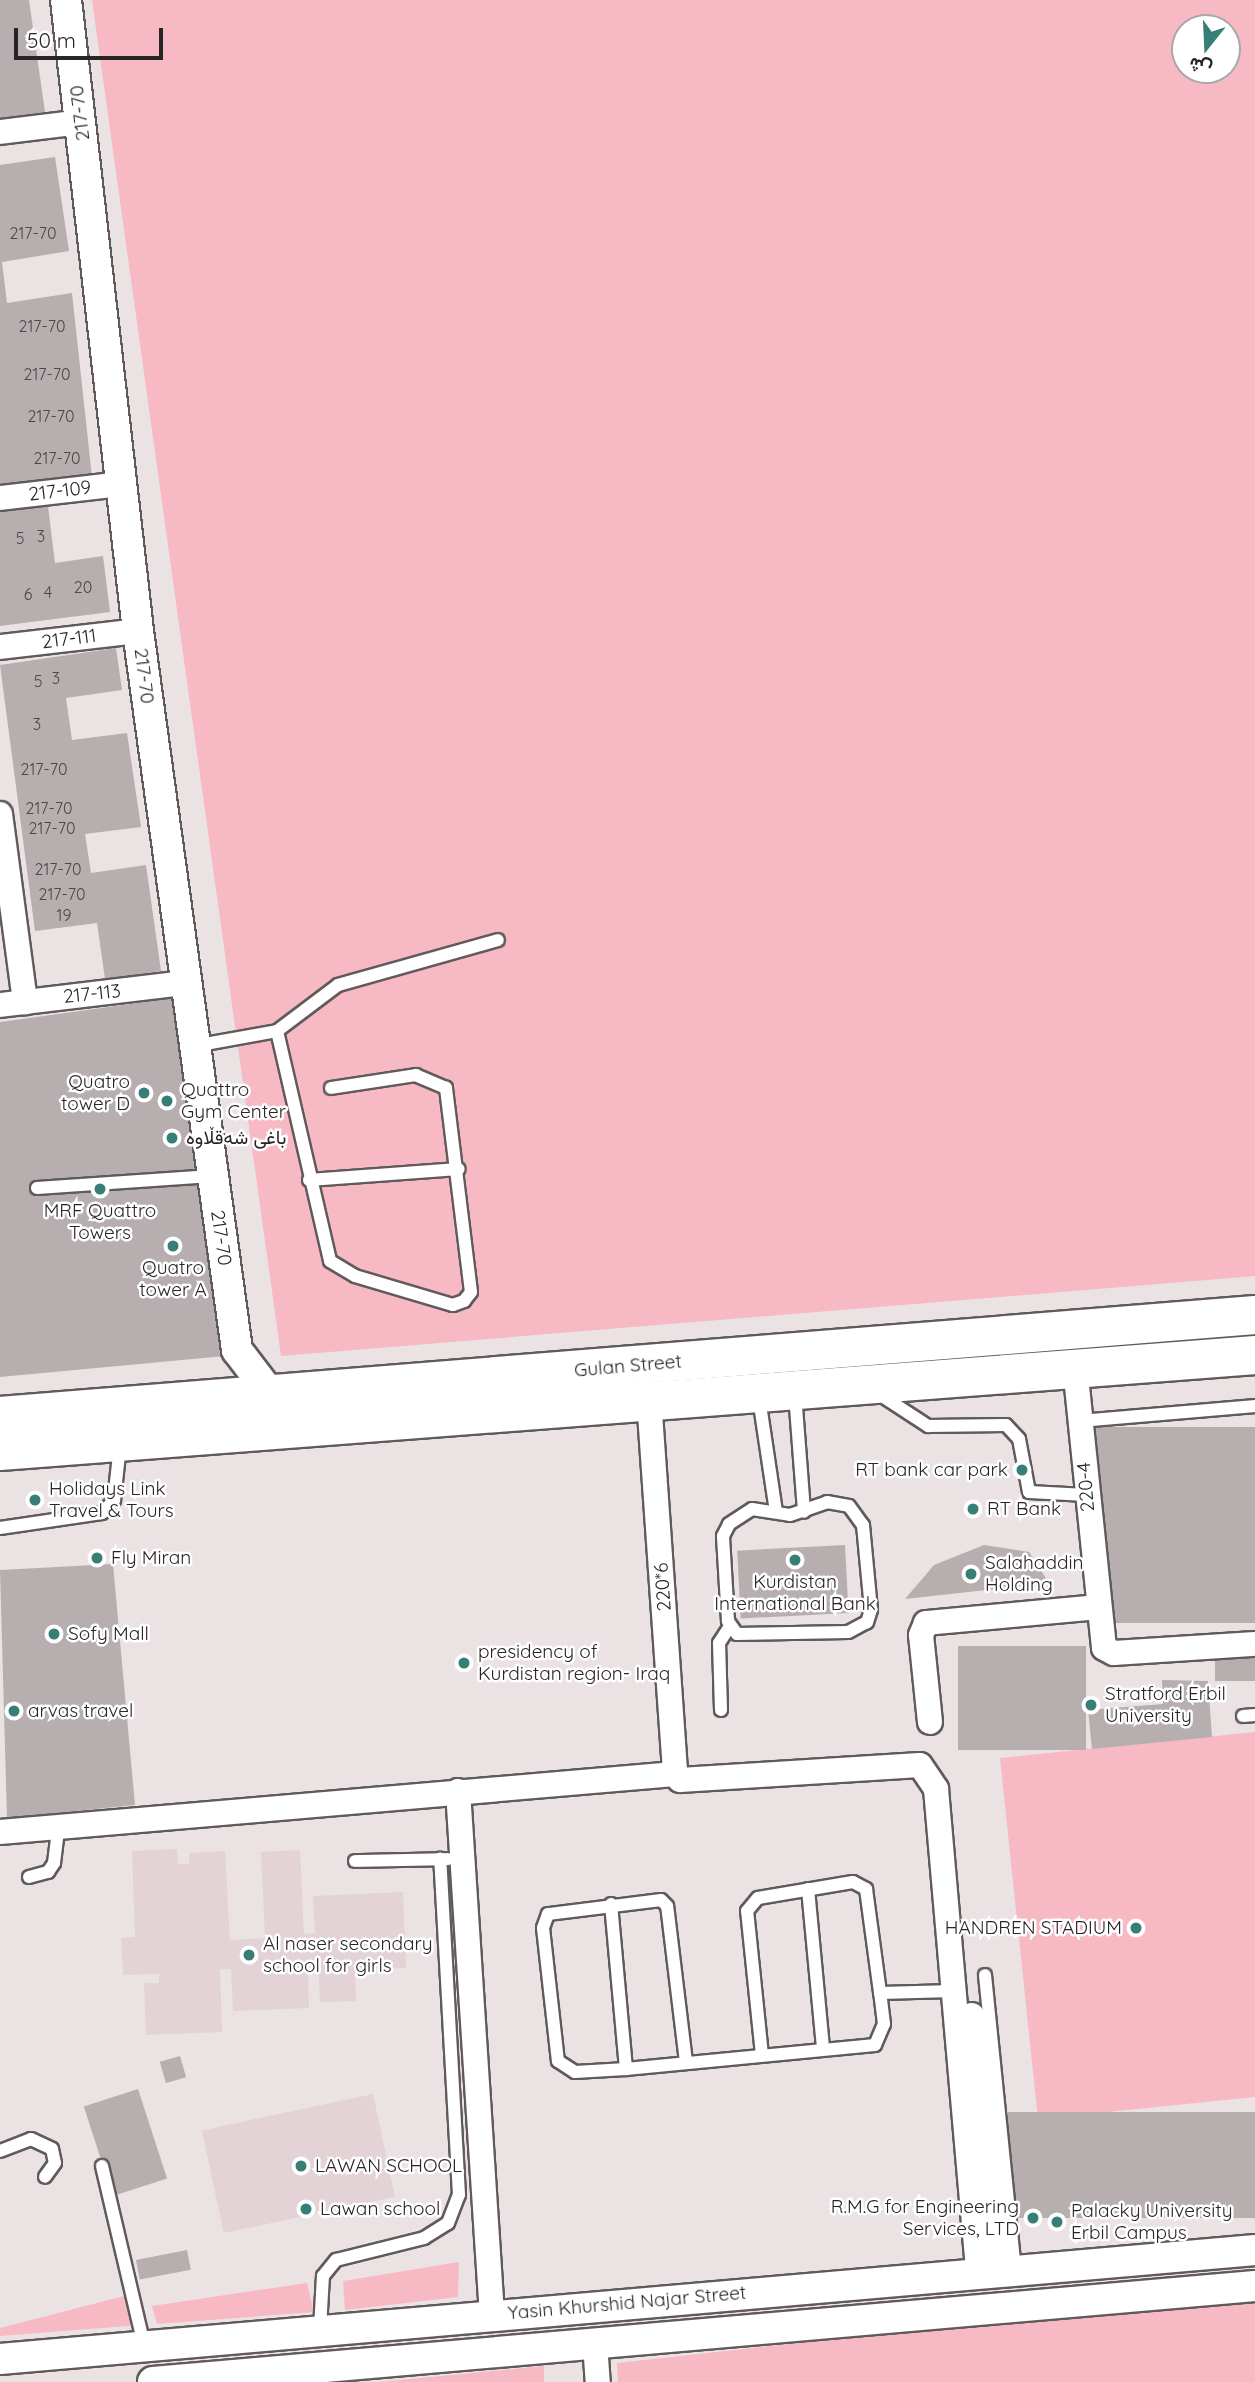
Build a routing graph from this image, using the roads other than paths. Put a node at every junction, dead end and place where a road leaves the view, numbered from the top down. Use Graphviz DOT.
graph roads {
  1 [pos="66,0"];
  2 [pos="82,122"];
  3 [pos="0,132"];
  4 [pos="121,484"];
  5 [pos="0,498"];
  6 [pos="138,631"];
  7 [pos="0,647"];
  8 [pos="0,814"];
  9 [pos="498,940"];
  10 [pos="184,983"];
  11 [pos="26,1002"];
  12 [pos="0,1005"];
  13 [pos="277,1031"];
  14 [pos="193,1046"];
  15 [pos="331,1088"];
  16 [pos="459,1169"];
  17 [pos="212,1176"];
  18 [pos="309,1180"];
  19 [pos="37,1188"];
  20 [pos="1255,1315"];
  21 [pos="1132,1325"];
  22 [pos="237,1350"];
  23 [pos="1255,1355"];
  24 [pos="1138,1363"];
  25 [pos="1075,1367"];
  26 [pos="856,1386"];
  27 [pos="795,1390"];
  28 [pos="754,1392"];
  29 [pos="272,1396"];
  30 [pos="649,1399"];
  31 [pos="207,1401"];
  32 [pos="1255,1406"];
  33 [pos="0,1416"];
  34 [pos="1080,1421"];
  35 [pos="120,1439"];
  36 [pos="0,1451"];
  37 [pos="1087,1494"];
  38 [pos="776,1512"];
  39 [pos="804,1513"];
  40 [pos="0,1528"];
  41 [pos="1097,1606"];
  42 [pos="730,1626"];
  43 [pos="1255,1644"];
  44 [pos="721,1710"];
  45 [pos="930,1722"];
  46 [pos="677,1774"];
  47 [pos="458,1791"];
  48 [pos="58,1828"];
  49 [pos="0,1832"];
  50 [pos="451,1859"];
  51 [pos="355,1860"];
  52 [pos="29,1877"];
  53 [pos="808,1889"];
  54 [pos="611,1904"];
  55 [pos="985,1975"];
  56 [pos="953,1992"];
  57 [pos="880,1993"];
  58 [pos="823,2049"];
  59 [pos="762,2055"];
  60 [pos="686,2062"];
  61 [pos="626,2069"];
  62 [pos="0,2151"];
  63 [pos="102,2166"];
  64 [pos="45,2177"];
  65 [pos="1255,2250"];
  66 [pos="998,2272"];
  67 [pos="1255,2286"];
  68 [pos="492,2315"];
  69 [pos="320,2329"];
  70 [pos="595,2343"];
  71 [pos="144,2346"];
  72 [pos="1,2359"];
  73 [pos="153,2382"];
  74 [pos="598,2382"];
  1 -- 2 [label="street, 217-70"];
  2 -- 3 [label="street"];
  2 -- 4 [label="street, 217-70"];
  4 -- 5 [label="street, 217-109"];
  4 -- 6 [label="street, 217-70"];
  6 -- 7 [label="street, 217-111"];
  6 -- 10 [label="street, 217-70"];
  8 -- 11 [label="street"];
  9 -- 13 [label="lane"];
  10 -- 11 [label="street, 217-113"];
  10 -- 14 [label="street, 217-70"];
  11 -- 12 [label="street, 217-113"];
  13 -- 14 [label="lane"];
  13 -- 18 [label="lane"];
  14 -- 17 [label="street, 217-70"];
  15 -- 16 [label="lane"];
  16 -- 18 [label="lane"];
  16 -- 18 [label="lane"];
  17 -- 19 [label="lane"];
  17 -- 22 [label="street, 217-70"];
  20 -- 21 [label="main road, Gulan Street"];
  21 -- 24 [label="main road"];
  21 -- 29 [label="main road, Gulan Street"];
  22 -- 29 [label="street, 217-70"];
  22 -- 31 [label="street"];
  23 -- 24 [label="main road, Gulan Street"];
  24 -- 25 [label="main road, Gulan Street"];
  25 -- 26 [label="main road, Gulan Street"];
  25 -- 34 [label="street, 220-4"];
  26 -- 27 [label="main road, Gulan Street"];
  26 -- 37 [label="lane"];
  27 -- 28 [label="main road, Gulan Street"];
  27 -- 39 [label="lane"];
  28 -- 30 [label="main road, Gulan Street"];
  28 -- 38 [label="lane"];
  29 -- 31 [label="main road, Gulan Street"];
  30 -- 35 [label="main road, Gulan Street"];
  30 -- 46 [label="street, 220*6"];
  31 -- 33 [label="main road, Gulan Street"];
  32 -- 34 [label="lane"];
  34 -- 37 [label="street, 220-4"];
  35 -- 36 [label="main road, Gulan Street"];
  35 -- 40 [label="lane"];
  37 -- 41 [label="street, 220-4"];
  38 -- 39 [label="lane"];
  38 -- 42 [label="lane"];
  39 -- 42 [label="lane"];
  41 -- 43 [label="street, 220-4"];
  41 -- 45 [label="street"];
  42 -- 44 [label="lane"];
  46 -- 47 [label="street"];
  46 -- 56 [label="street"];
  46 -- 66 [label="street"];
  47 -- 48 [label="street"];
  47 -- 50 [label="street"];
  48 -- 49 [label="street"];
  48 -- 52 [label="lane"];
  50 -- 51 [label="lane"];
  50 -- 68 [label="street"];
  50 -- 69 [label="lane"];
  53 -- 57 [label="lane"];
  53 -- 58 [label="lane"];
  53 -- 59 [label="lane"];
  54 -- 60 [label="lane"];
  54 -- 61 [label="lane"];
  54 -- 61 [label="lane"];
  55 -- 66 [label="lane"];
  56 -- 57 [label="lane"];
  56 -- 66 [label="street"];
  57 -- 58 [label="lane"];
  58 -- 59 [label="lane"];
  59 -- 60 [label="lane"];
  60 -- 61 [label="lane"];
  62 -- 64 [label="lane"];
  63 -- 71 [label="lane"];
  65 -- 66 [label="street, Yasin Khurshid Najar Street"];
  66 -- 68 [label="street, Yasin Khurshid Najar Street"];
  67 -- 70 [label="street, Yasin Khurshid Najar Street"];
  68 -- 69 [label="street, Yasin Khurshid Najar Street"];
  69 -- 71 [label="street, Yasin Khurshid Najar Street"];
  70 -- 73 [label="street, Yasin Khurshid Najar Street"];
  70 -- 74 [label="street"];
  71 -- 72 [label="street, Yasin Khurshid Najar Street"];
}
